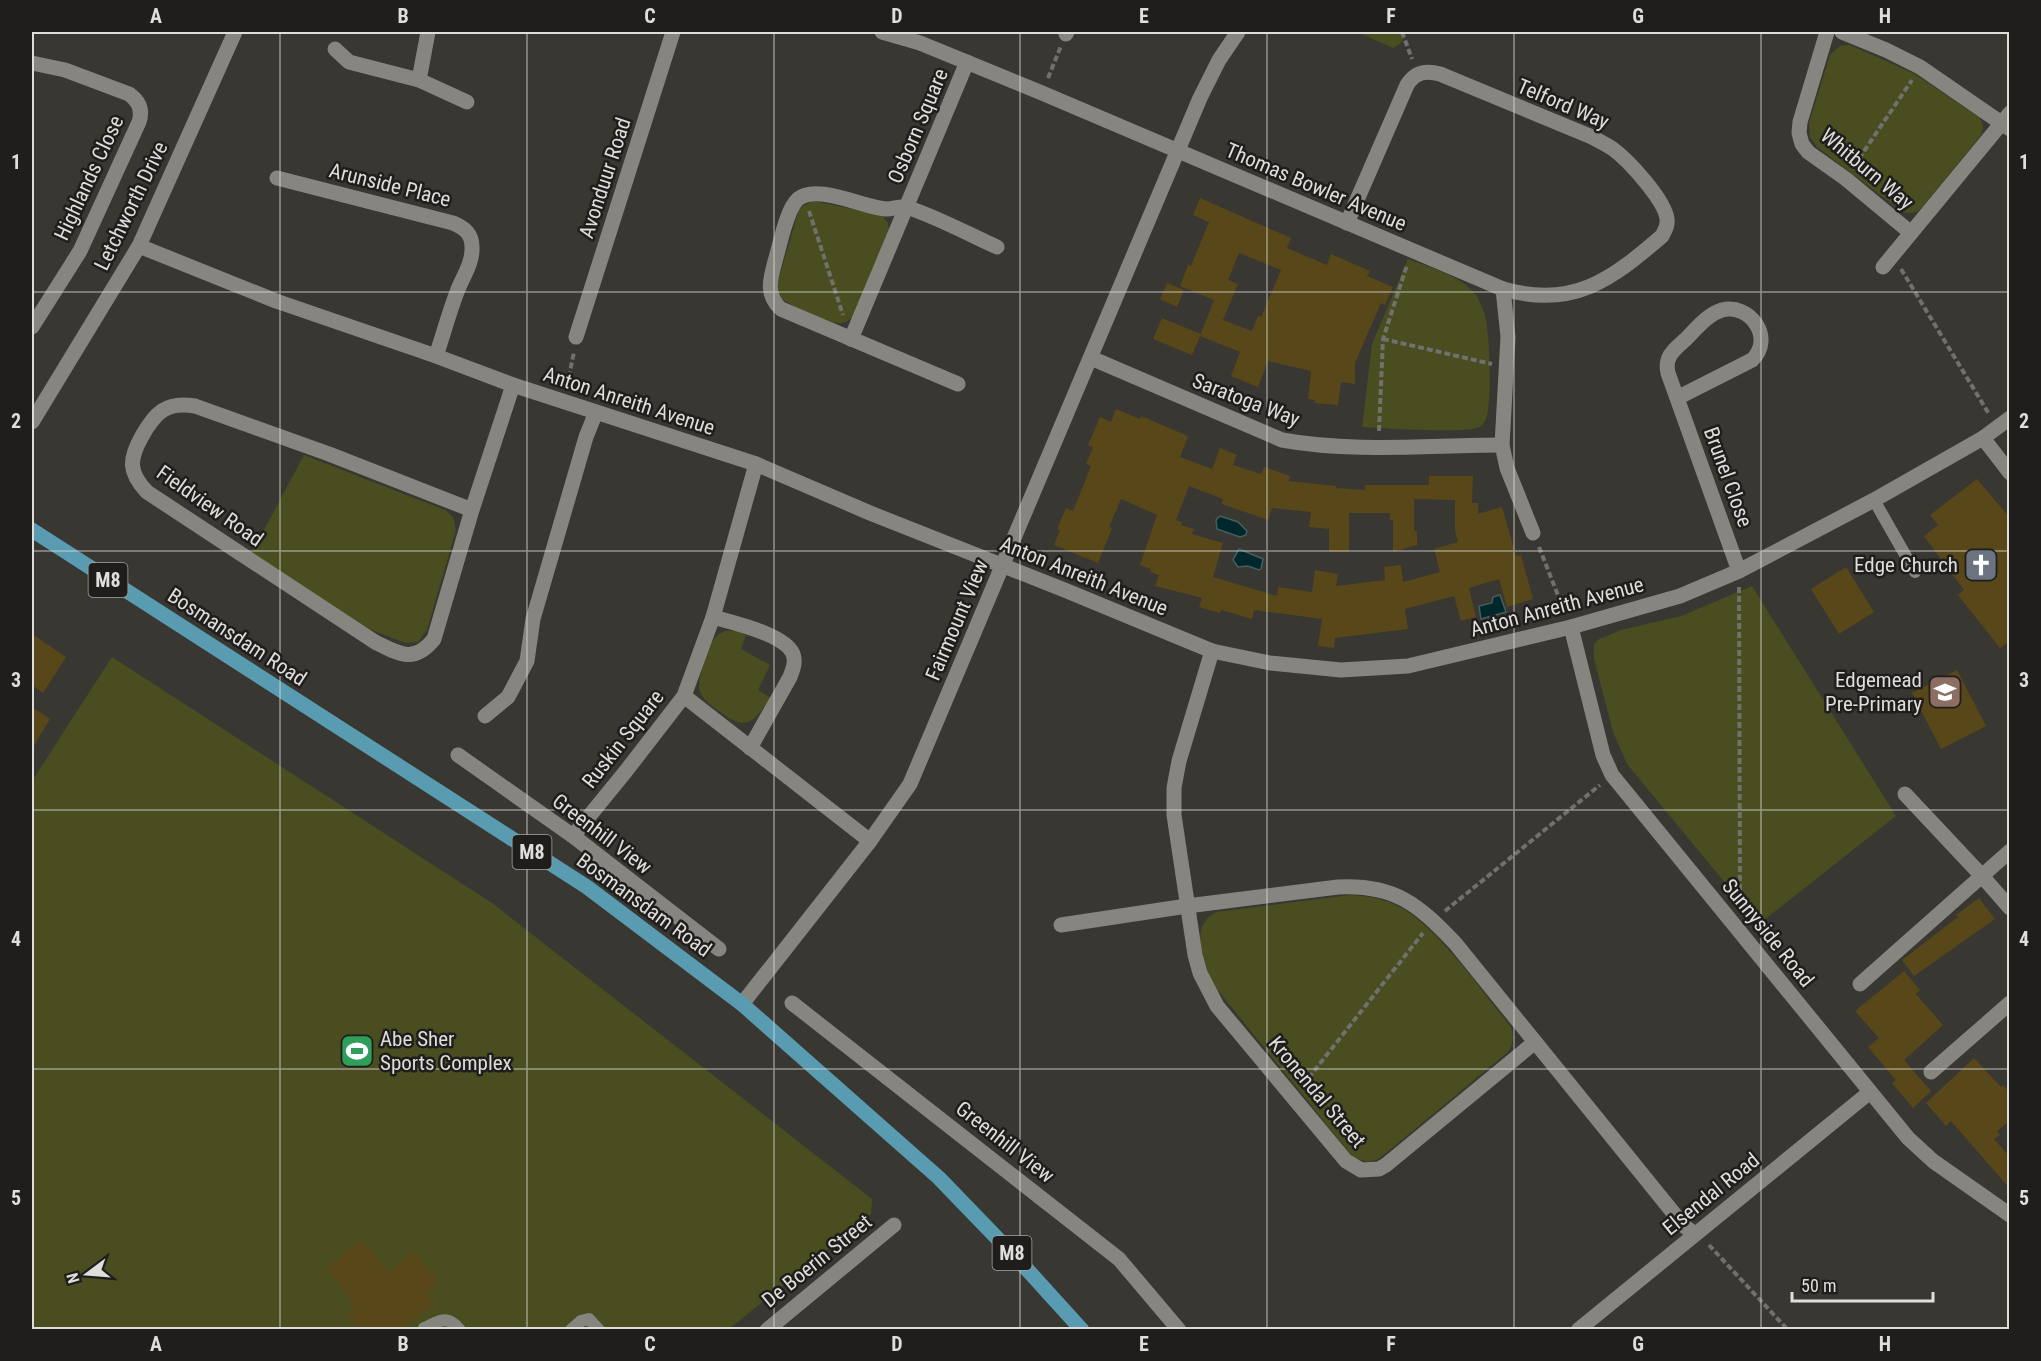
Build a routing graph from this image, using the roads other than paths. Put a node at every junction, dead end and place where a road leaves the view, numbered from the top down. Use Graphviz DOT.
graph roads {
  1 [pos="235,32"];
  2 [pos="428,32"];
  3 [pos="673,32"];
  4 [pos="882,32"];
  5 [pos="1238,32"];
  6 [pos="1827,32"];
  7 [pos="1842,32"];
  8 [pos="335,49"];
  9 [pos="968,62"];
  10 [pos="32,63"];
  11 [pos="420,80"];
  12 [pos="467,102"];
  13 [pos="2007,122"];
  14 [pos="1179,152"];
  15 [pos="277,178"];
  16 [pos="907,207"];
  17 [pos="1347,223"];
  18 [pos="1911,233"];
  19 [pos="139,246"];
  20 [pos="997,247"];
  21 [pos="1888,261"];
  22 [pos="1503,289"];
  23 [pos="32,327"];
  24 [pos="576,337"];
  25 [pos="851,339"];
  26 [pos="436,356"];
  27 [pos="1090,358"];
  28 [pos="958,384"];
  29 [pos="513,385"];
  30 [pos="1677,398"];
  31 [pos="596,412"];
  32 [pos="32,422"];
  33 [pos="2003,423"];
  34 [pos="1983,438"];
  35 [pos="1502,445"];
  36 [pos="756,464"];
  37 [pos="2010,473"];
  38 [pos="1874,500"];
  39 [pos="472,510"];
  40 [pos="32,530"];
  41 [pos="1533,533"];
  42 [pos="1003,566"];
  43 [pos="1739,571"];
  44 [pos="1915,572"];
  45 [pos="713,617"];
  46 [pos="1571,627"];
  47 [pos="1212,651"];
  48 [pos="684,696"];
  49 [pos="485,716"];
  50 [pos="750,748"];
  51 [pos="458,755"];
  52 [pos="1905,794"];
  53 [pos="573,836"];
  54 [pos="870,841"];
  55 [pos="2010,851"];
  56 [pos="1982,876"];
  57 [pos="1187,906"];
  58 [pos="2010,908"];
  59 [pos="1061,925"];
  60 [pos="719,949"];
  61 [pos="1860,984"];
  62 [pos="792,1003"];
  63 [pos="2010,1003"];
  64 [pos="742,1004"];
  65 [pos="1535,1042"];
  66 [pos="1932,1072"];
  67 [pos="1870,1092"];
  68 [pos="2010,1215"];
  69 [pos="894,1225"];
  70 [pos="1695,1234"];
  71 [pos="424,1328"];
  72 [pos="460,1329"];
  73 [pos="571,1329"];
  74 [pos="599,1329"];
  75 [pos="766,1329"];
  76 [pos="1082,1329"];
  77 [pos="1179,1329"];
  78 [pos="1578,1329"];
  1 -- 19 [label="street, Letchworth Drive"];
  2 -- 11 [label="street"];
  3 -- 24 [label="street, Avonduur Road"];
  4 -- 9 [label="street, Thomas Bowler Avenue"];
  5 -- 14 [label="street, Fairmount View"];
  6 -- 18 [label="street, Whitburn Way"];
  7 -- 13 [label="street"];
  8 -- 11 [label="street"];
  9 -- 14 [label="street, Thomas Bowler Avenue"];
  9 -- 16 [label="street, Osborn Square"];
  10 -- 23 [label="street, Highlands Close"];
  11 -- 12 [label="street"];
  13 -- 18 [label="street"];
  14 -- 17 [label="street, Thomas Bowler Avenue"];
  14 -- 27 [label="street, Fairmount View"];
  15 -- 26 [label="street, Arunside Place"];
  16 -- 20 [label="street, Osborn Square"];
  16 -- 25 [label="street, Osborn Square"];
  16 -- 25 [label="street, Osborn Square"];
  17 -- 22 [label="street, Thomas Bowler Avenue"];
  17 -- 22 [label="street, Telford Way"];
  18 -- 21 [label="street"];
  19 -- 26 [label="street, Anton Anreith Avenue"];
  19 -- 32 [label="street, Letchworth Drive"];
  22 -- 35 [label="street"];
  25 -- 28 [label="street"];
  26 -- 29 [label="street, Anton Anreith Avenue"];
  27 -- 35 [label="street, Saratoga Way"];
  27 -- 42 [label="street, Fairmount View"];
  29 -- 31 [label="street, Anton Anreith Avenue"];
  29 -- 39 [label="street, Fieldview Road"];
  30 -- 30 [label="street, Brunel Close"];
  30 -- 43 [label="street, Brunel Close"];
  31 -- 36 [label="street, Anton Anreith Avenue"];
  31 -- 49 [label="street"];
  33 -- 34 [label="street, Anton Anreith Avenue"];
  34 -- 37 [label="street"];
  34 -- 38 [label="street, Anton Anreith Avenue"];
  35 -- 41 [label="street"];
  36 -- 42 [label="street, Anton Anreith Avenue"];
  36 -- 45 [label="street, Ruskin Square"];
  38 -- 43 [label="street, Anton Anreith Avenue"];
  38 -- 44 [label="lane"];
  39 -- 39 [label="street, Fieldview Road"];
  40 -- 64 [label="main road, Bosmansdam Road / M8"];
  42 -- 47 [label="street, Anton Anreith Avenue"];
  42 -- 54 [label="street, Fairmount View"];
  43 -- 46 [label="street, Anton Anreith Avenue"];
  45 -- 48 [label="street, Ruskin Square"];
  45 -- 50 [label="street"];
  46 -- 47 [label="street, Anton Anreith Avenue"];
  46 -- 67 [label="street, Sunnyside Road"];
  47 -- 57 [label="street, Kronendal Street"];
  48 -- 50 [label="street, Ruskin Square"];
  48 -- 53 [label="street, Ruskin Square"];
  50 -- 54 [label="street, Ruskin Square"];
  51 -- 53 [label="street, Greenhill View"];
  52 -- 56 [label="street"];
  53 -- 60 [label="street, Greenhill View"];
  54 -- 64 [label="street, Fairmount View"];
  55 -- 56 [label="street"];
  56 -- 58 [label="street"];
  56 -- 61 [label="street"];
  57 -- 59 [label="street"];
  57 -- 65 [label="street"];
  57 -- 65 [label="street, Kronendal Street"];
  62 -- 77 [label="street, Greenhill View"];
  63 -- 66 [label="street"];
  64 -- 76 [label="main road, Bosmansdam Road / M8"];
  65 -- 70 [label="street"];
  67 -- 68 [label="street, Sunnyside Road"];
  67 -- 70 [label="street, Elsendal Road"];
  69 -- 75 [label="street, De Boerin Street"];
  70 -- 78 [label="street, Elsendal Road"];
  71 -- 72 [label="lane"];
  73 -- 74 [label="lane"];
}
